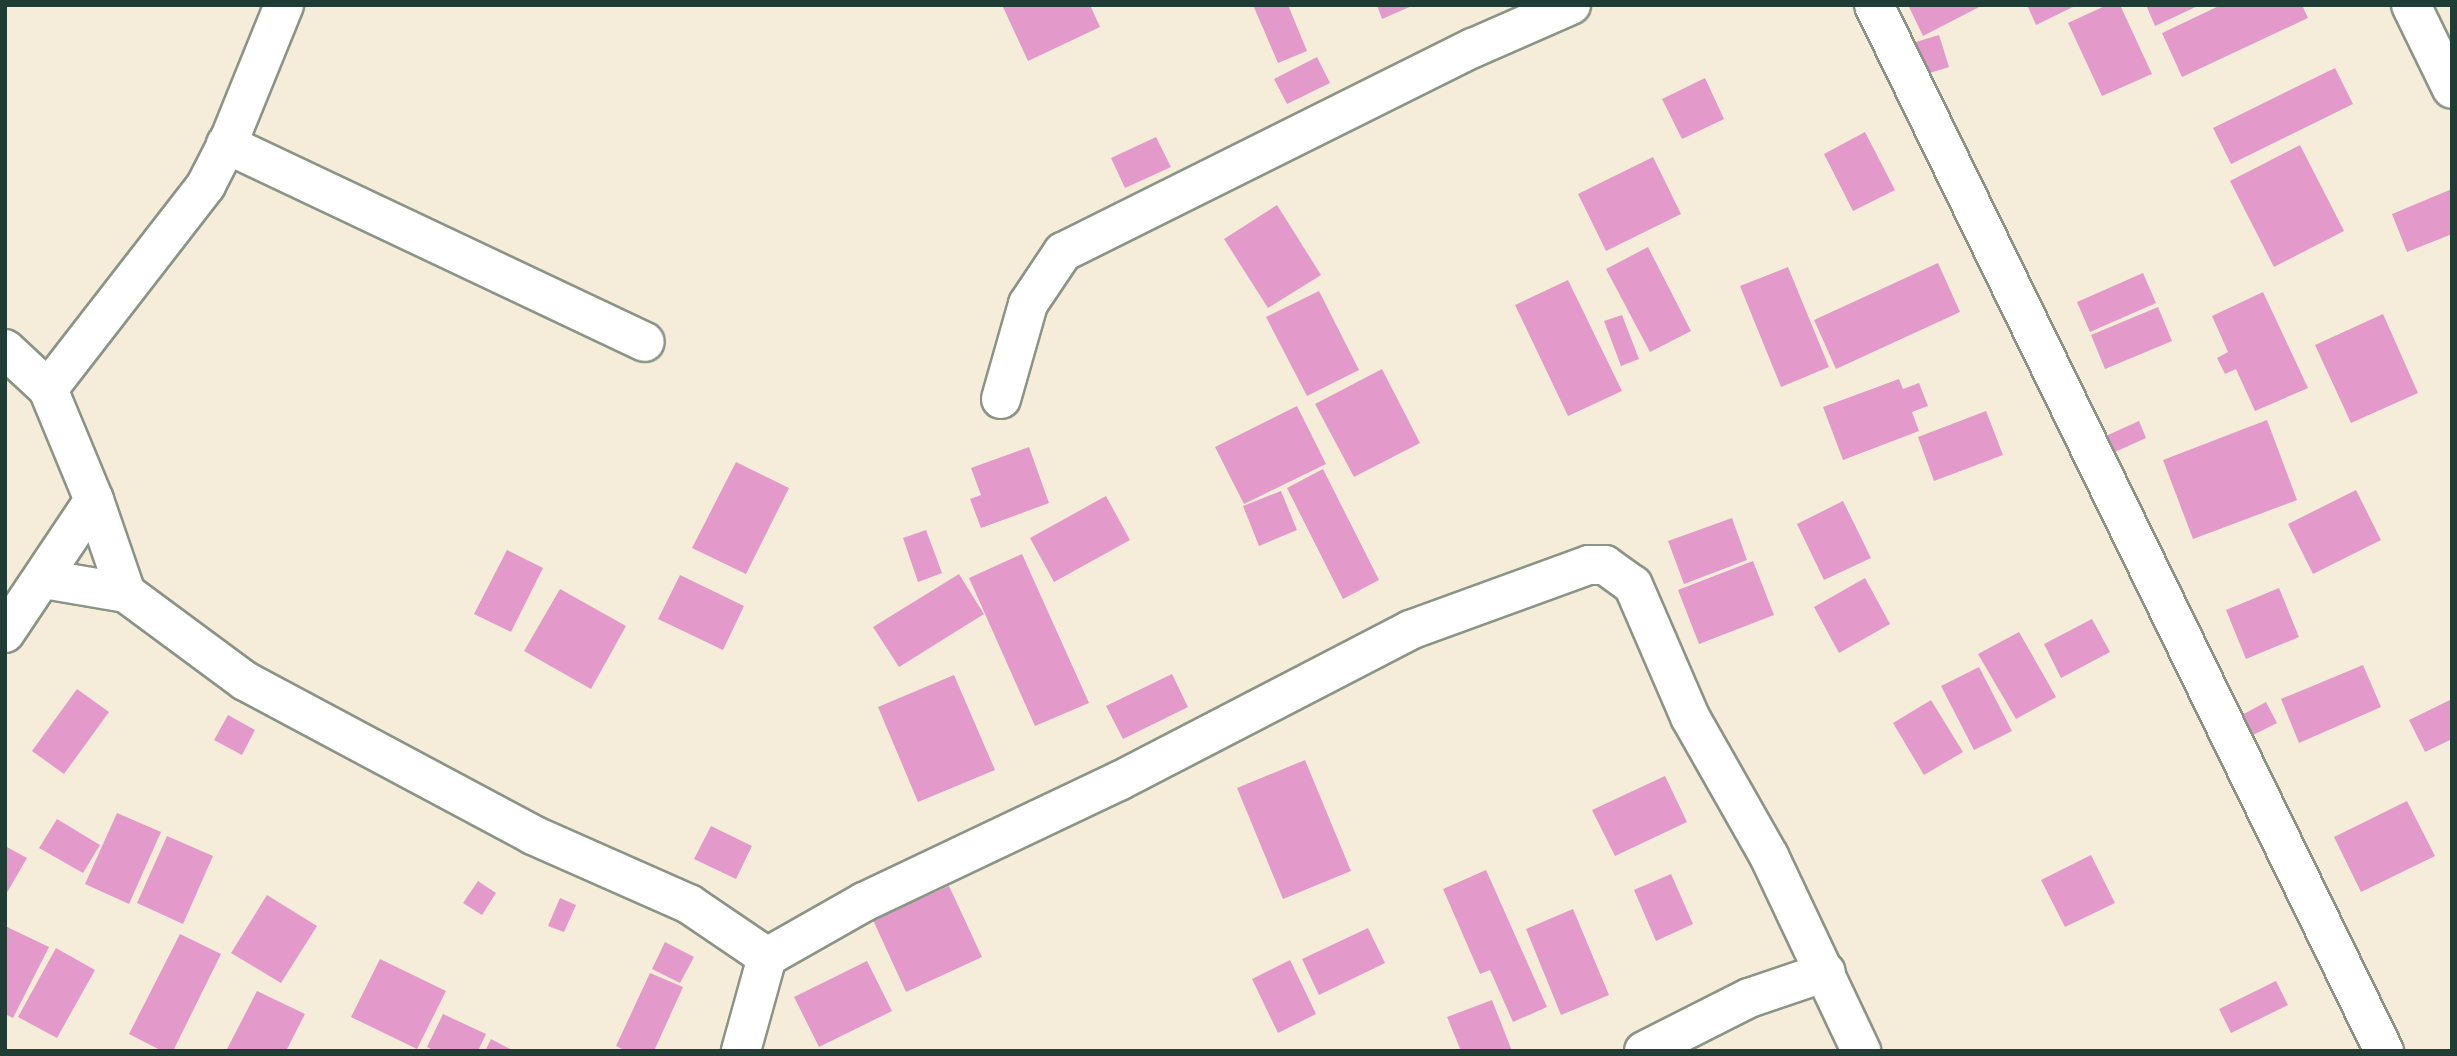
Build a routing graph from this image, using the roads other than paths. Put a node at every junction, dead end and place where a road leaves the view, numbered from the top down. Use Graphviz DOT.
graph roads {
  1 [pos="284,5"];
  2 [pos="1571,5"];
  3 [pos="1874,5"];
  4 [pos="2411,5"];
  5 [pos="2452,89"];
  6 [pos="226,144"];
  7 [pos="645,342"];
  8 [pos="5,349"];
  9 [pos="48,389"];
  10 [pos="1001,398"];
  11 [pos="94,500"];
  12 [pos="44,579"];
  13 [pos="126,593"];
  14 [pos="5,633"];
  15 [pos="767,957"];
  16 [pos="1826,972"];
  17 [pos="741,1051"];
  18 [pos="1644,1051"];
  19 [pos="1861,1051"];
  20 [pos="2384,1051"];
  1 -- 6 [label="street"];
  2 -- 10 [label="street"];
  3 -- 20 [label="street"];
  4 -- 5 [label="street"];
  6 -- 7 [label="street"];
  6 -- 9 [label="street"];
  8 -- 9 [label="street"];
  9 -- 11 [label="street"];
  11 -- 12 [label="street"];
  11 -- 13 [label="street"];
  12 -- 13 [label="street"];
  12 -- 14 [label="street"];
  13 -- 15 [label="street"];
  15 -- 16 [label="street"];
  15 -- 17 [label="street"];
  16 -- 18 [label="street"];
  16 -- 19 [label="street"];
}
